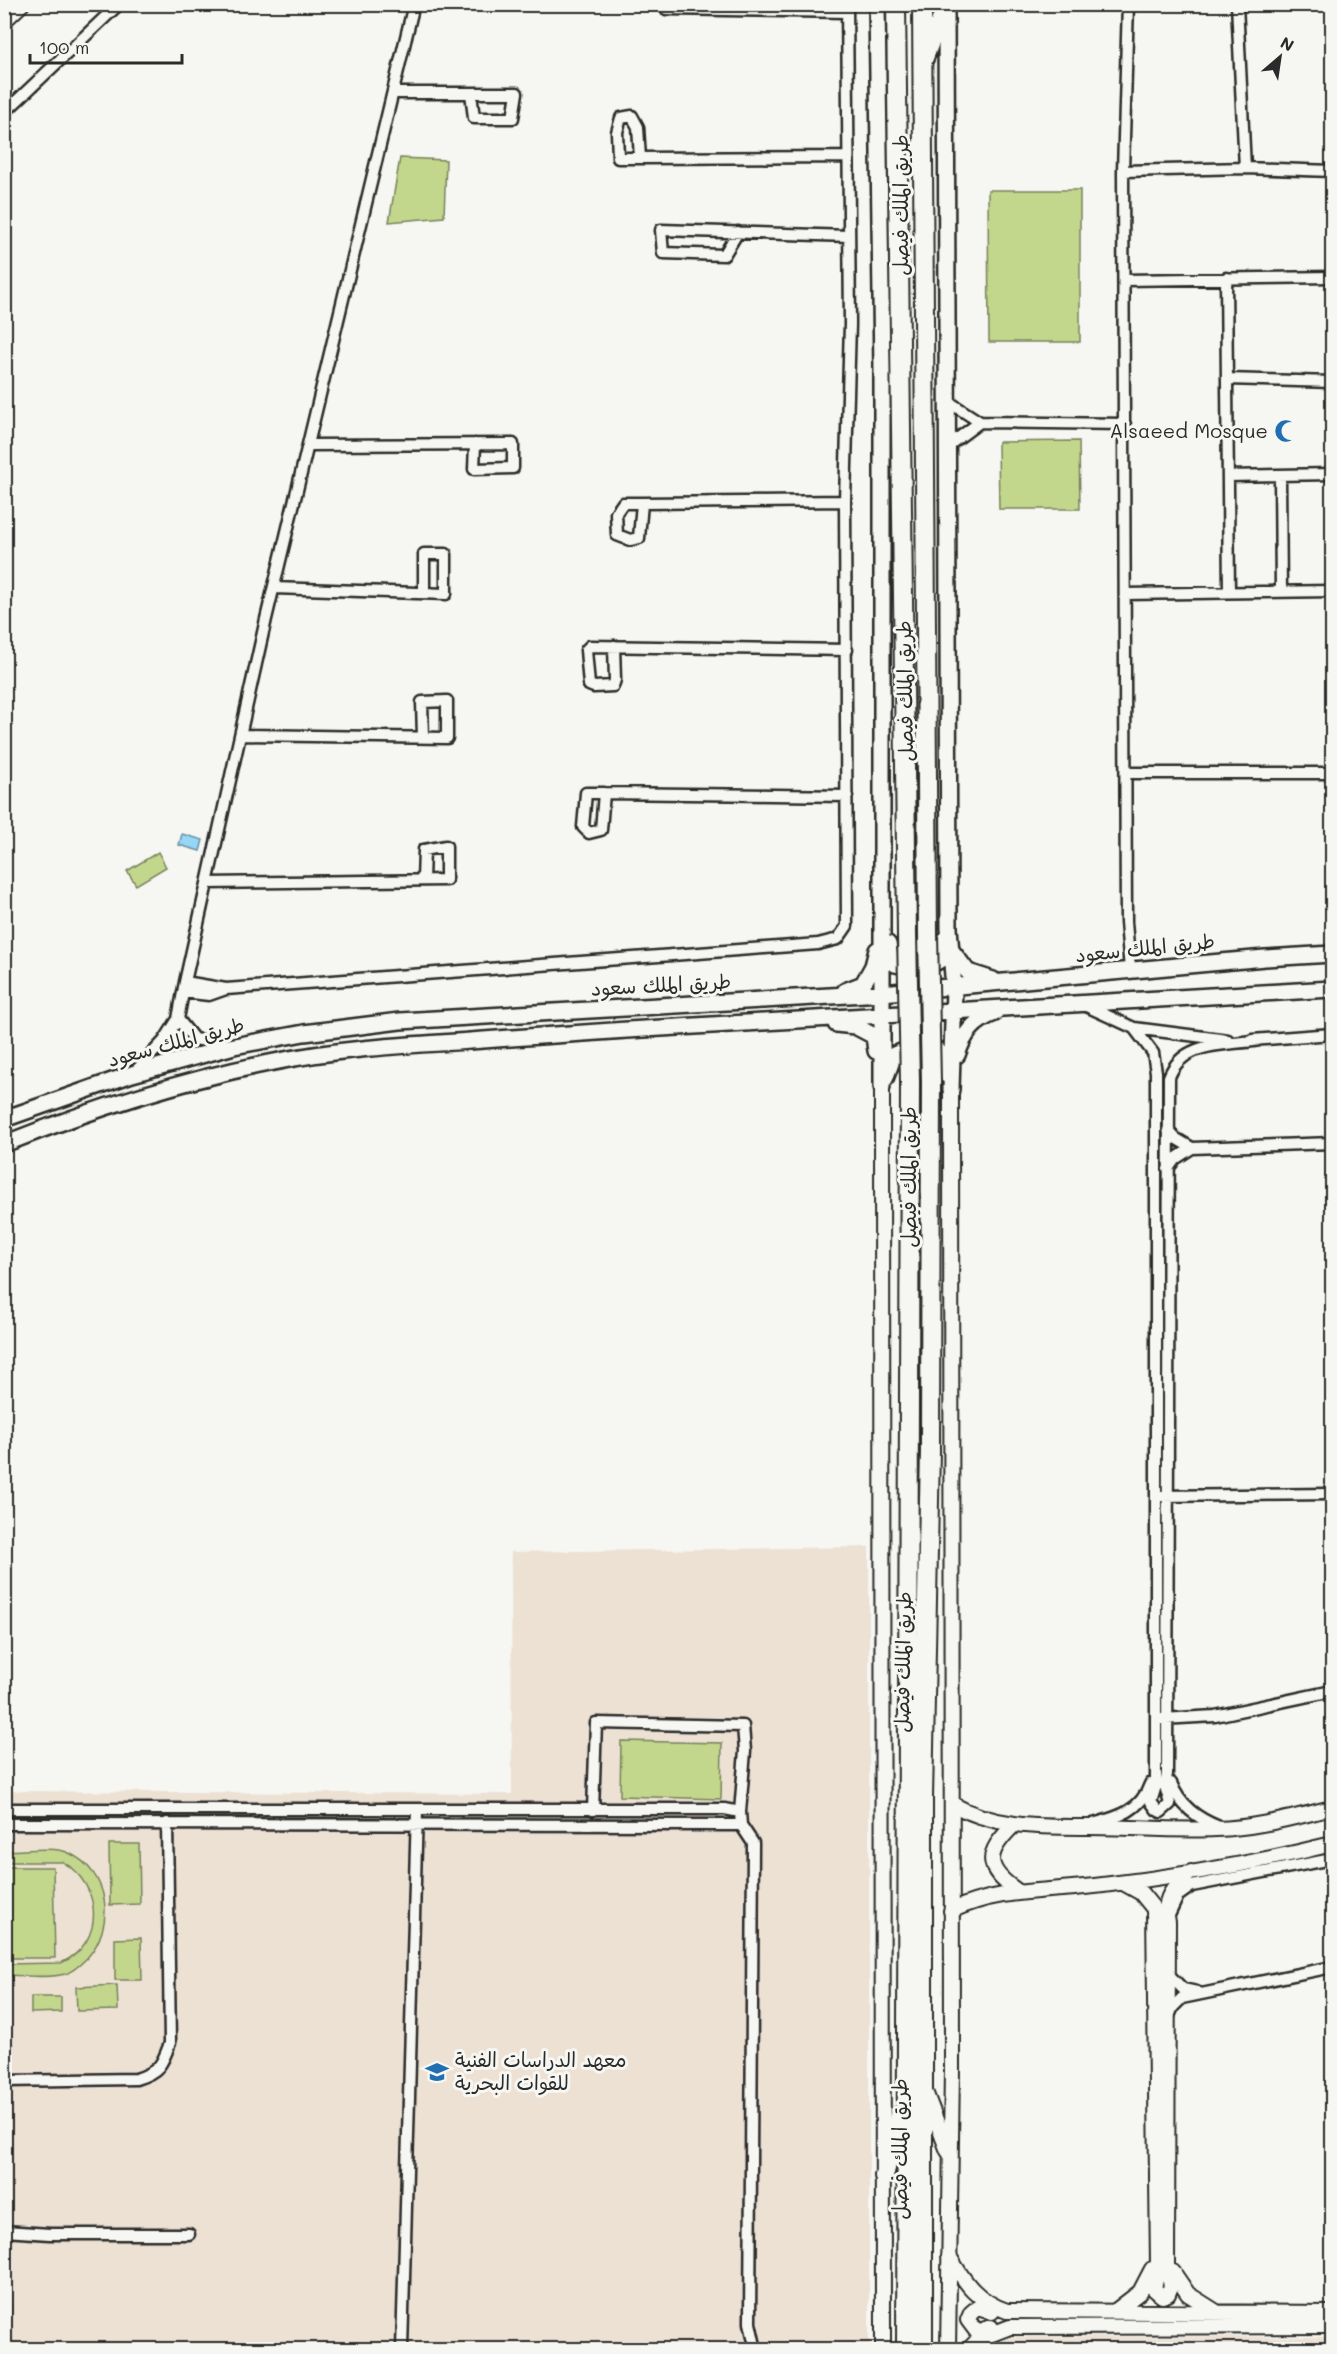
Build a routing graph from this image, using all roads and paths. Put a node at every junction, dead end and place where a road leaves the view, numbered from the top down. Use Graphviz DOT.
graph roads {
  1 [pos="22,4"];
  2 [pos="119,4"];
  3 [pos="414,4"];
  4 [pos="666,4"];
  5 [pos="877,4"];
  6 [pos="886,4"];
  7 [pos="896,4"];
  8 [pos="922,4"];
  9 [pos="946,4"];
  10 [pos="1128,4"];
  11 [pos="1237,4"];
  12 [pos="692,7"];
  13 [pos="847,8"];
  14 [pos="4,21"];
  15 [pos="896,33"];
  16 [pos="922,64"];
  17 [pos="896,76"];
  18 [pos="394,93"];
  19 [pos="471,93"];
  20 [pos="4,114"];
  21 [pos="847,157"];
  22 [pos="640,158"];
  23 [pos="1245,168"];
  24 [pos="1123,171"];
  25 [pos="1332,171"];
  26 [pos="738,232"];
  27 [pos="849,236"];
  28 [pos="880,243"];
  29 [pos="1332,277"];
  30 [pos="1226,278"];
  31 [pos="1125,280"];
  32 [pos="1227,380"];
  33 [pos="1332,382"];
  34 [pos="948,402"];
  35 [pos="980,422"];
  36 [pos="1125,424"];
  37 [pos="475,444"];
  38 [pos="309,445"];
  39 [pos="949,445"];
  40 [pos="1332,474"];
  41 [pos="1280,475"];
  42 [pos="1228,476"];
  43 [pos="845,501"];
  44 [pos="642,503"];
  45 [pos="274,588"];
  46 [pos="1332,591"];
  47 [pos="1229,592"];
  48 [pos="1281,592"];
  49 [pos="424,593"];
  50 [pos="1125,594"];
  51 [pos="614,646"];
  52 [pos="847,650"];
  53 [pos="240,735"];
  54 [pos="423,737"];
  55 [pos="1126,773"];
  56 [pos="1332,773"];
  57 [pos="604,793"];
  58 [pos="847,796"];
  59 [pos="423,880"];
  60 [pos="207,883"];
  61 [pos="884,921"];
  62 [pos="948,928"];
  63 [pos="951,950"];
  64 [pos="1332,954"];
  65 [pos="1130,970"];
  66 [pos="1332,982"];
  67 [pos="1011,983"];
  68 [pos="184,987"];
  69 [pos="954,988"];
  70 [pos="1332,989"];
  71 [pos="1275,992"];
  72 [pos="882,993"];
  73 [pos="806,998"];
  74 [pos="1084,1005"];
  75 [pos="1009,1007"];
  76 [pos="954,1010"];
  77 [pos="882,1014"];
  78 [pos="178,1019"];
  79 [pos="803,1020"];
  80 [pos="1134,1028"];
  81 [pos="1332,1035"];
  82 [pos="1259,1040"];
  83 [pos="234,1046"];
  84 [pos="132,1074"];
  85 [pos="882,1088"];
  86 [pos="951,1090"];
  87 [pos="4,1119"];
  88 [pos="1168,1130"];
  89 [pos="1332,1143"];
  90 [pos="4,1144"];
  91 [pos="1192,1148"];
  92 [pos="1168,1169"];
  93 [pos="1332,1494"];
  94 [pos="1155,1496"];
  95 [pos="1168,1496"];
  96 [pos="1332,1691"];
  97 [pos="1167,1718"];
  98 [pos="1154,1719"];
  99 [pos="1154,1774"];
  100 [pos="1167,1774"];
  101 [pos="952,1804"];
  102 [pos="1332,1808"];
  103 [pos="4,1809"];
  104 [pos="417,1810"];
  105 [pos="593,1810"];
  106 [pos="740,1812"];
  107 [pos="166,1823"];
  108 [pos="4,1824"];
  109 [pos="741,1825"];
  110 [pos="415,1826"];
  111 [pos="1013,1826"];
  112 [pos="1081,1827"];
  113 [pos="1223,1829"];
  114 [pos="1332,1844"];
  115 [pos="1332,1858"];
  116 [pos="1191,1872"];
  117 [pos="1123,1883"];
  118 [pos="1017,1891"];
  119 [pos="951,1911"];
  120 [pos="1168,1922"];
  121 [pos="1332,1967"];
  122 [pos="1168,1974"];
  123 [pos="1200,1993"];
  124 [pos="1168,2019"];
  125 [pos="4,2081"];
  126 [pos="923,2085"];
  127 [pos="905,2097"];
  128 [pos="951,2159"];
  129 [pos="884,2176"];
  130 [pos="4,2231"];
  131 [pos="189,2234"];
  132 [pos="1162,2247"];
  133 [pos="948,2255"];
  134 [pos="1113,2313"];
  135 [pos="1219,2313"];
  136 [pos="1332,2313"];
  137 [pos="1020,2320"];
  138 [pos="1332,2326"];
  139 [pos="402,2349"];
  140 [pos="756,2349"];
  141 [pos="883,2349"];
  142 [pos="906,2349"];
  143 [pos="923,2349"];
  144 [pos="948,2349"];
  145 [pos="968,2349"];
  1 -- 14 [label="main road"];
  2 -- 20 [label="street"];
  3 -- 18 [label="street"];
  4 -- 12 [label="street"];
  5 -- 28 [label="main road"];
  6 -- 15 [label="main road"];
  7 -- 15 [label="highway, طريق الملك فيصل"];
  8 -- 16 [label="highway, طريق الملك فيصل"];
  9 -- 16 [label="main road"];
  9 -- 34 [label="main road"];
  10 -- 24 [label="street"];
  11 -- 23 [label="street"];
  12 -- 13 [label="street"];
  13 -- 21 [label="street"];
  15 -- 17 [label="highway, طريق الملك فيصل"];
  16 -- 126 [label="highway, طريق الملك فيصل, bridge"];
  17 -- 28 [label="main road"];
  17 -- 127 [label="highway, طريق الملك فيصل, bridge"];
  18 -- 19 [label="street"];
  18 -- 38 [label="street"];
  19 -- 19 [label="street"];
  21 -- 22 [label="street"];
  21 -- 27 [label="street"];
  23 -- 24 [label="street"];
  23 -- 25 [label="street"];
  24 -- 31 [label="street"];
  26 -- 26 [label="street"];
  26 -- 27 [label="street"];
  27 -- 43 [label="street"];
  28 -- 61 [label="main road"];
  29 -- 30 [label="street"];
  30 -- 31 [label="street"];
  30 -- 32 [label="street"];
  31 -- 36 [label="street"];
  32 -- 33 [label="street"];
  32 -- 42 [label="street"];
  34 -- 35 [label="street"];
  34 -- 39 [label="main road"];
  35 -- 36 [label="street"];
  35 -- 39 [label="street"];
  36 -- 50 [label="street"];
  37 -- 38 [label="street"];
  38 -- 45 [label="street"];
  39 -- 62 [label="main road"];
  40 -- 41 [label="street"];
  41 -- 42 [label="street"];
  41 -- 48 [label="street"];
  42 -- 47 [label="street"];
  43 -- 44 [label="street"];
  43 -- 52 [label="street"];
  45 -- 49 [label="street"];
  45 -- 53 [label="street"];
  46 -- 48 [label="street"];
  47 -- 48 [label="street"];
  47 -- 50 [label="street"];
  50 -- 55 [label="street"];
  51 -- 52 [label="street"];
  52 -- 58 [label="street"];
  53 -- 54 [label="street"];
  53 -- 60 [label="street"];
  55 -- 56 [label="street"];
  55 -- 65 [label="street"];
  57 -- 58 [label="street"];
  58 -- 68 [label="street"];
  59 -- 60 [label="street"];
  60 -- 68 [label="street"];
  61 -- 62 [label="main road"];
  61 -- 72 [label="main road"];
  61 -- 73 [label="main road"];
  62 -- 63 [label="main road"];
  63 -- 67 [label="main road"];
  63 -- 69 [label="main road"];
  64 -- 65 [label="main road, طريق الملك سعود"];
  65 -- 67 [label="main road, طريق الملك سعود"];
  66 -- 71 [label="main road"];
  67 -- 69 [label="main road, طريق الملك سعود"];
  68 -- 78 [label="street"];
  69 -- 72 [label="main road, طريق الملك سعود"];
  69 -- 76 [label="main road"];
  70 -- 71 [label="main road"];
  71 -- 74 [label="main road"];
  72 -- 73 [label="main road, طريق الملك سعود"];
  72 -- 77 [label="main road"];
  73 -- 83 [label="main road, طريق الملك سعود"];
  74 -- 75 [label="main road"];
  74 -- 80 [label="street"];
  75 -- 76 [label="main road"];
  75 -- 86 [label="main road"];
  76 -- 77 [label="main road"];
  76 -- 86 [label="main road"];
  77 -- 79 [label="main road"];
  77 -- 85 [label="main road"];
  78 -- 83 [label="street"];
  78 -- 84 [label="street"];
  79 -- 85 [label="main road"];
  79 -- 90 [label="main road"];
  80 -- 82 [label="street"];
  80 -- 94 [label="street"];
  81 -- 82 [label="street"];
  82 -- 88 [label="street"];
  83 -- 84 [label="main road, طريق الملك سعود"];
  84 -- 87 [label="main road, طريق الملك سعود"];
  85 -- 86 [label="main road"];
  85 -- 129 [label="main road"];
  86 -- 101 [label="main road"];
  88 -- 91 [label="street"];
  88 -- 92 [label="street"];
  89 -- 91 [label="street"];
  91 -- 92 [label="street"];
  92 -- 95 [label="street"];
  93 -- 95 [label="street"];
  94 -- 95 [label="street"];
  94 -- 98 [label="street"];
  95 -- 97 [label="street"];
  96 -- 97 [label="street"];
  97 -- 98 [label="street"];
  97 -- 100 [label="street"];
  98 -- 99 [label="street"];
  99 -- 100 [label="street"];
  99 -- 100 [label="street"];
  99 -- 112 [label="street"];
  100 -- 113 [label="street"];
  101 -- 111 [label="main road"];
  101 -- 119 [label="main road"];
  102 -- 113 [label="main road"];
  103 -- 104 [label="street"];
  104 -- 105 [label="street"];
  104 -- 110 [label="street"];
  105 -- 106 [label="street"];
  105 -- 106 [label="street"];
  106 -- 109 [label="street"];
  107 -- 108 [label="street"];
  107 -- 110 [label="street"];
  107 -- 125 [label="street"];
  109 -- 110 [label="street"];
  109 -- 140 [label="street"];
  110 -- 139 [label="street"];
  111 -- 112 [label="main road"];
  111 -- 118 [label="main road"];
  112 -- 113 [label="main road"];
  114 -- 116 [label="main road"];
  115 -- 120 [label="street"];
  116 -- 117 [label="main road"];
  116 -- 120 [label="main road"];
  117 -- 118 [label="main road"];
  117 -- 132 [label="main road"];
  118 -- 119 [label="main road"];
  119 -- 128 [label="main road"];
  120 -- 122 [label="main road"];
  121 -- 123 [label="street"];
  122 -- 123 [label="street"];
  122 -- 124 [label="main road"];
  123 -- 124 [label="street"];
  124 -- 132 [label="main road"];
  126 -- 128 [label="main road"];
  126 -- 143 [label="highway, طريق الملك فيصل"];
  127 -- 129 [label="highway"];
  127 -- 142 [label="highway, طريق الملك فيصل"];
  128 -- 133 [label="main road"];
  129 -- 141 [label="main road"];
  130 -- 131 [label="street"];
  132 -- 134 [label="main road"];
  132 -- 135 [label="main road"];
  133 -- 137 [label="main road"];
  133 -- 144 [label="main road"];
  134 -- 135 [label="main road"];
  134 -- 137 [label="main road"];
  135 -- 136 [label="main road"];
  137 -- 138 [label="main road"];
  137 -- 145 [label="main road"];
}
